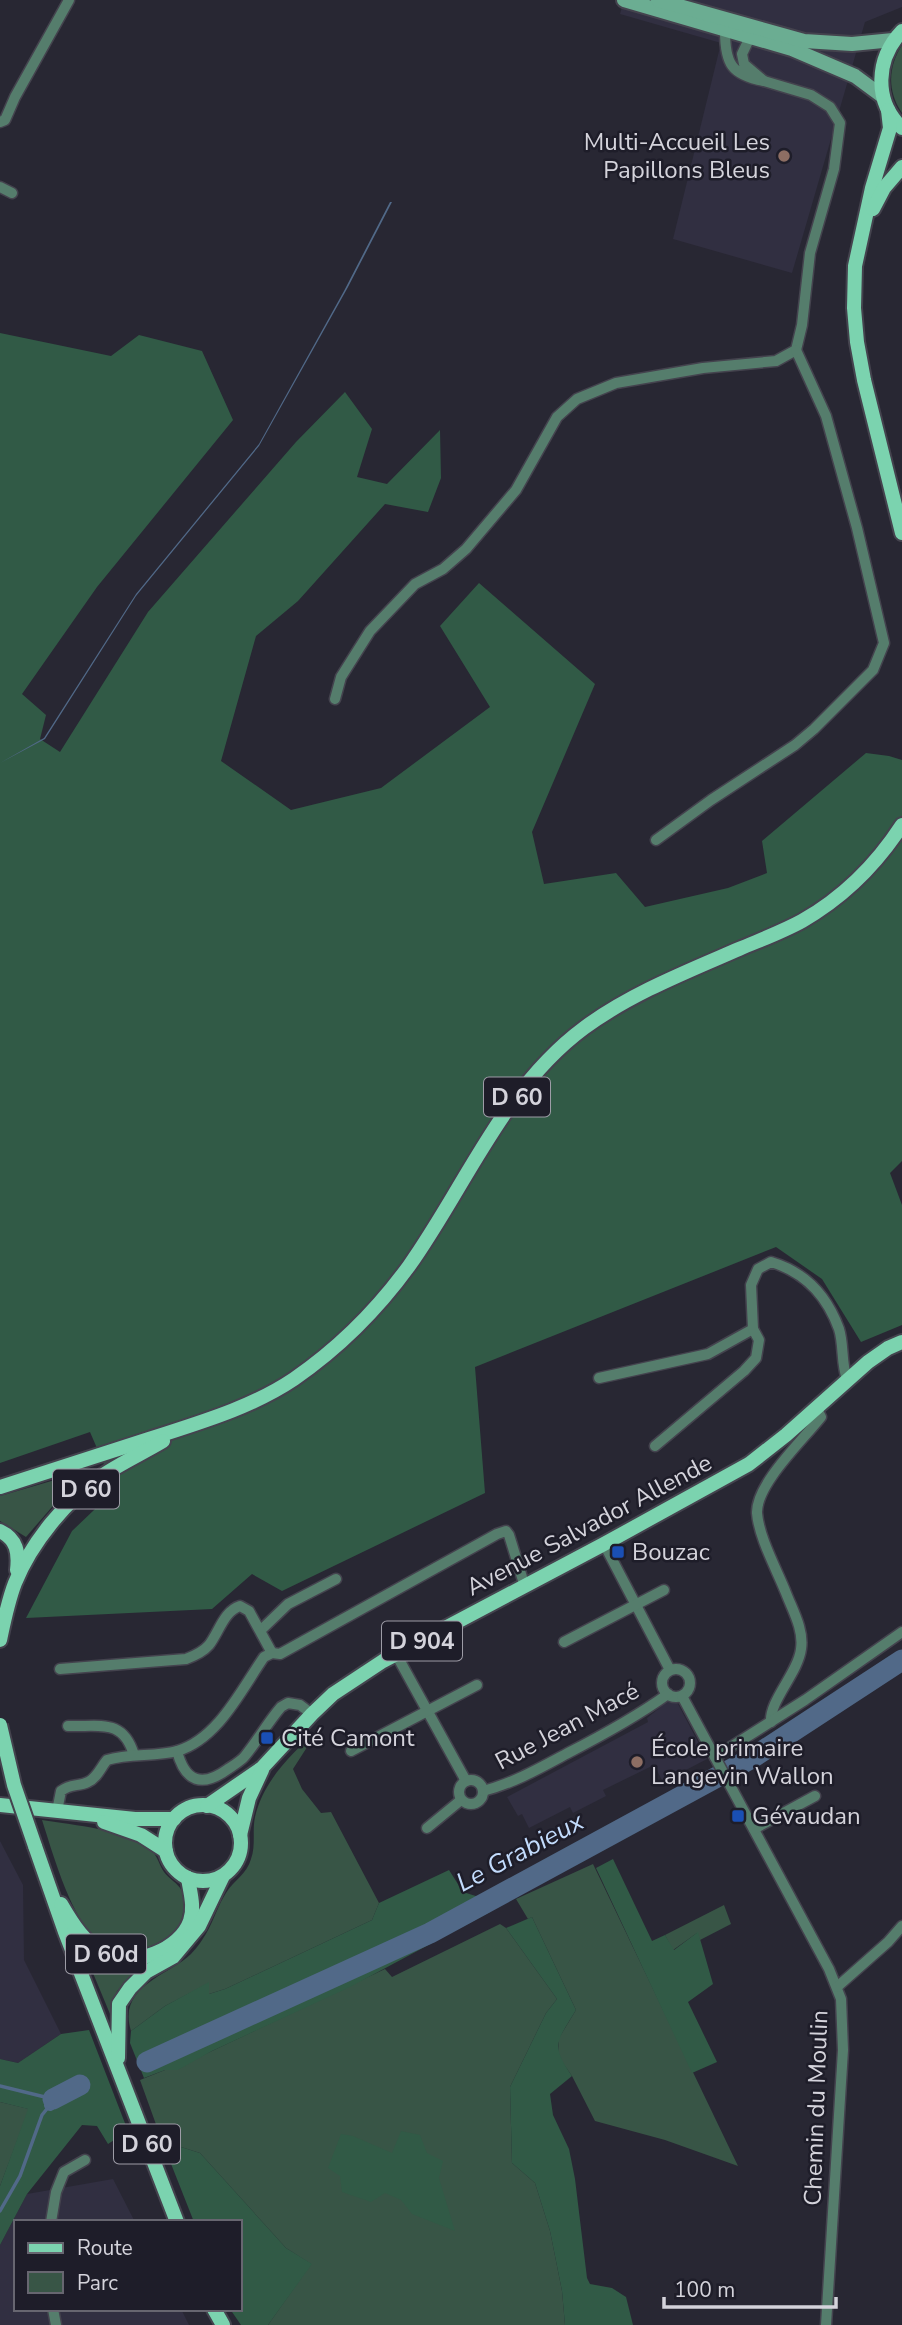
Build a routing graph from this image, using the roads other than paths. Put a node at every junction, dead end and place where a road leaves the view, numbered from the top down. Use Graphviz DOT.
graph roads {
  1 [pos="69,0"];
  2 [pos="624,0"];
  3 [pos="658,0"];
  4 [pos="725,31"];
  5 [pos="752,32"];
  6 [pos="898,36"];
  7 [pos="764,81"];
  8 [pos="885,103"];
  9 [pos="0,122"];
  10 [pos="902,128"];
  11 [pos="902,167"];
  12 [pos="0,187"];
  13 [pos="12,193"];
  14 [pos="867,219"];
  15 [pos="796,350"];
  16 [pos="902,534"];
  17 [pos="335,699"];
  18 [pos="902,825"];
  19 [pos="656,840"];
  20 [pos="753,1329"];
  21 [pos="902,1342"];
  22 [pos="599,1378"];
  23 [pos="847,1378"];
  24 [pos="817,1407"];
  25 [pos="188,1426"];
  26 [pos="655,1446"];
  27 [pos="0,1487"];
  28 [pos="0,1531"];
  29 [pos="604,1544"];
  30 [pos="336,1579"];
  31 [pos="15,1583"];
  32 [pos="524,1587"];
  33 [pos="664,1590"];
  34 [pos="636,1605"];
  35 [pos="261,1630"];
  36 [pos="902,1632"];
  37 [pos="0,1640"];
  38 [pos="564,1642"];
  39 [pos="272,1653"];
  40 [pos="396,1654"];
  41 [pos="60,1669"];
  42 [pos="670,1670"];
  43 [pos="477,1685"];
  44 [pos="668,1694"];
  45 [pos="682,1696"];
  46 [pos="428,1711"];
  47 [pos="312,1714"];
  48 [pos="771,1722"];
  49 [pos="0,1723"];
  50 [pos="68,1726"];
  51 [pos="177,1751"];
  52 [pos="351,1751"];
  53 [pos="134,1755"];
  54 [pos="716,1760"];
  55 [pos="262,1768"];
  56 [pos="466,1781"];
  57 [pos="483,1791"];
  58 [pos="815,1796"];
  59 [pos="461,1800"];
  60 [pos="0,1805"];
  61 [pos="207,1806"];
  62 [pos="57,1811"];
  63 [pos="81,1814"];
  64 [pos="174,1819"];
  65 [pos="427,1828"];
  66 [pos="754,1829"];
  67 [pos="240,1835"];
  68 [pos="166,1851"];
  69 [pos="223,1876"];
  70 [pos="188,1878"];
  71 [pos="46,1879"];
  72 [pos="902,1926"];
  73 [pos="837,1987"];
  74 [pos="118,2067"];
  75 [pos="85,2160"];
  76 [pos="51,2220"];
  77 [pos="176,2220"];
  78 [pos="826,2325"];
  1 -- 9 [label="street"];
  2 -- 4 [label="main road"];
  3 -- 5 [label="main road"];
  4 -- 5 [label="main road"];
  4 -- 7 [label="street"];
  5 -- 6 [label="main road"];
  5 -- 7 [label="street"];
  5 -- 8 [label="main road"];
  6 -- 8 [label="main road"];
  7 -- 15 [label="street"];
  8 -- 10 [label="main road"];
  8 -- 14 [label="main road"];
  11 -- 14 [label="main road"];
  12 -- 13 [label="street"];
  14 -- 16 [label="main road"];
  15 -- 17 [label="street"];
  15 -- 19 [label="street"];
  18 -- 25 [label="main road, D 60"];
  20 -- 22 [label="street"];
  20 -- 23 [label="street"];
  20 -- 26 [label="street"];
  21 -- 23 [label="main road, Avenue Salvador Allende / D 904"];
  23 -- 24 [label="main road, Avenue Salvador Allende / D 904"];
  24 -- 29 [label="main road, Avenue Salvador Allende / D 904"];
  24 -- 48 [label="street"];
  25 -- 27 [label="main road"];
  25 -- 31 [label="main road, D 60"];
  28 -- 31 [label="main road"];
  29 -- 32 [label="main road, Avenue Salvador Allende / D 904"];
  29 -- 34 [label="street"];
  30 -- 35 [label="street"];
  31 -- 37 [label="main road, D 60"];
  32 -- 39 [label="street"];
  32 -- 40 [label="main road, Avenue Salvador Allende / D 904"];
  33 -- 34 [label="street"];
  34 -- 38 [label="street"];
  34 -- 42 [label="street"];
  35 -- 39 [label="street"];
  35 -- 41 [label="street"];
  36 -- 48 [label="street"];
  39 -- 51 [label="street"];
  40 -- 46 [label="street"];
  40 -- 47 [label="main road, Avenue Salvador Allende / D 904"];
  42 -- 44 [label="street"];
  42 -- 45 [label="street"];
  43 -- 46 [label="street"];
  44 -- 45 [label="street"];
  44 -- 57 [label="street, Rue Jean Macé"];
  45 -- 54 [label="street, Chemin du Moulin"];
  46 -- 52 [label="street"];
  46 -- 56 [label="street"];
  47 -- 51 [label="street"];
  47 -- 55 [label="main road, Avenue Salvador Allende / D 904"];
  48 -- 54 [label="street"];
  49 -- 71 [label="main road, D 60, bridge"];
  50 -- 53 [label="street"];
  51 -- 53 [label="street"];
  53 -- 62 [label="street"];
  54 -- 66 [label="street, Chemin du Moulin"];
  55 -- 61 [label="main road, Avenue Salvador Allende / D 904"];
  55 -- 67 [label="main road, Avenue Salvador Allende / D 904"];
  56 -- 57 [label="street"];
  56 -- 59 [label="street"];
  57 -- 59 [label="street"];
  58 -- 66 [label="street"];
  59 -- 65 [label="street"];
  60 -- 62 [label="main road"];
  61 -- 64 [label="main road"];
  61 -- 67 [label="main road"];
  62 -- 63 [label="main road"];
  63 -- 64 [label="main road"];
  63 -- 68 [label="main road"];
  64 -- 68 [label="main road"];
  66 -- 73 [label="street, Chemin du Moulin"];
  67 -- 69 [label="main road"];
  68 -- 70 [label="main road"];
  69 -- 70 [label="main road"];
  69 -- 74 [label="main road"];
  70 -- 71 [label="main road, D 60d"];
  71 -- 74 [label="main road, D 60"];
  72 -- 73 [label="street"];
  73 -- 78 [label="street, Chemin du Moulin"];
  74 -- 77 [label="main road, D 60"];
  75 -- 76 [label="street"];
}
